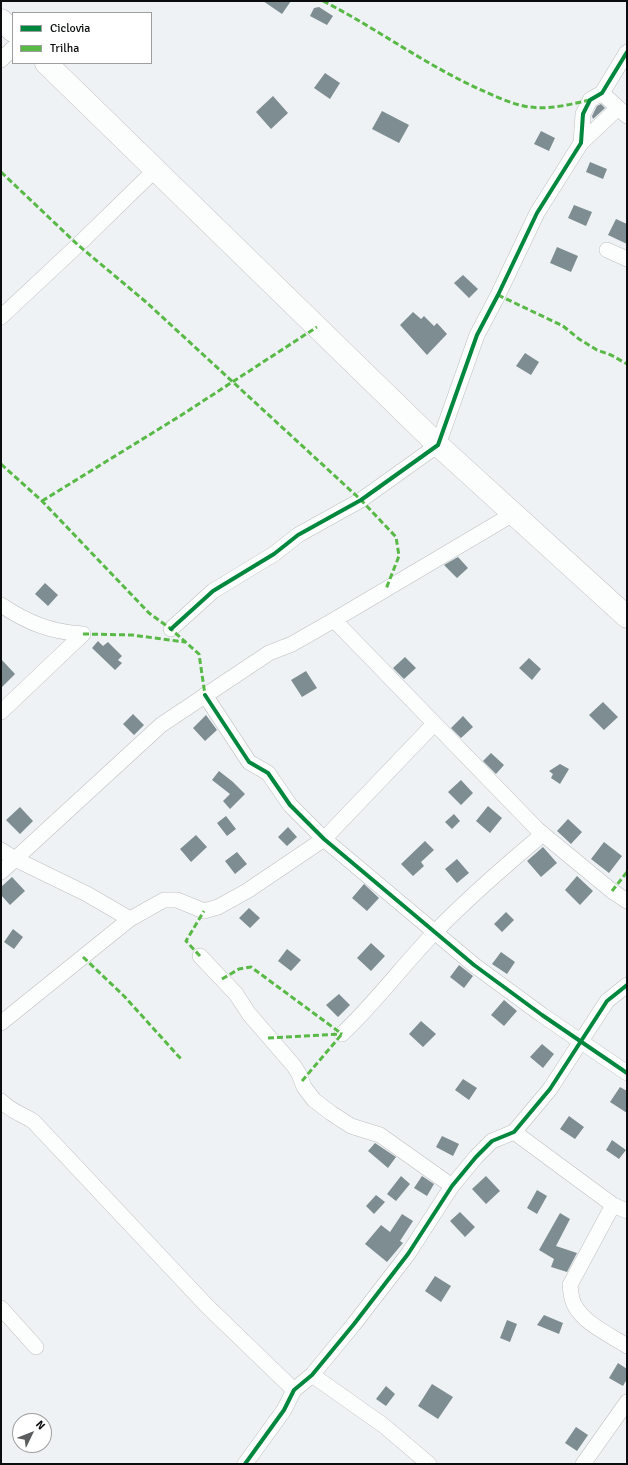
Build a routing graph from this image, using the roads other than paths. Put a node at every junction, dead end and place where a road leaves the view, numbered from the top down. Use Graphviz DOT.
graph roads {
  1 [pos="1,20"];
  2 [pos="12,30"];
  3 [pos="12,49"];
  4 [pos="627,52"];
  5 [pos="1,60"];
  6 [pos="47,64"];
  7 [pos="602,93"];
  8 [pos="623,112"];
  9 [pos="581,143"];
  10 [pos="156,169"];
  11 [pos="608,250"];
  12 [pos="627,259"];
  13 [pos="1,317"];
  14 [pos="438,445"];
  15 [pos="513,514"];
  16 [pos="1,605"];
  17 [pos="627,616"];
  18 [pos="334,620"];
  19 [pos="171,629"];
  20 [pos="205,695"];
  21 [pos="1,712"];
  22 [pos="434,724"];
  23 [pos="543,834"];
  24 [pos="324,839"];
  25 [pos="1,850"];
  26 [pos="15,859"];
  27 [pos="1,872"];
  28 [pos="627,901"];
  29 [pos="130,919"];
  30 [pos="435,932"];
  31 [pos="200,956"];
  32 [pos="627,985"];
  33 [pos="1,1023"];
  34 [pos="342,1034"];
  35 [pos="581,1040"];
  36 [pos="627,1073"];
  37 [pos="1,1101"];
  38 [pos="514,1132"];
  39 [pos="452,1186"];
  40 [pos="614,1205"];
  41 [pos="627,1211"];
  42 [pos="1,1308"];
  43 [pos="627,1346"];
  44 [pos="36,1347"];
  45 [pos="312,1375"];
  46 [pos="294,1390"];
  47 [pos="627,1402"];
  48 [pos="245,1464"];
  49 [pos="429,1464"];
  50 [pos="583,1464"];
  1 -- 2 [label="main road"];
  3 -- 5 [label="street"];
  4 -- 7 [label="street"];
  6 -- 10 [label="main road"];
  7 -- 8 [label="street"];
  7 -- 9 [label="street"];
  8 -- 9 [label="street"];
  9 -- 14 [label="street"];
  10 -- 13 [label="street"];
  10 -- 14 [label="main road"];
  11 -- 12 [label="street"];
  14 -- 15 [label="main road"];
  14 -- 19 [label="street"];
  15 -- 17 [label="main road"];
  15 -- 18 [label="street"];
  16 -- 21 [label="street"];
  18 -- 20 [label="street"];
  18 -- 22 [label="street"];
  20 -- 24 [label="street"];
  20 -- 26 [label="street"];
  22 -- 23 [label="street"];
  22 -- 24 [label="street"];
  23 -- 28 [label="street"];
  23 -- 30 [label="street"];
  24 -- 29 [label="street"];
  24 -- 30 [label="street"];
  25 -- 26 [label="street"];
  26 -- 27 [label="street"];
  26 -- 29 [label="street"];
  29 -- 33 [label="street"];
  30 -- 34 [label="street"];
  30 -- 35 [label="street"];
  31 -- 39 [label="street"];
  32 -- 35 [label="street"];
  35 -- 36 [label="street"];
  35 -- 38 [label="street"];
  37 -- 46 [label="street"];
  38 -- 39 [label="street"];
  38 -- 40 [label="street"];
  39 -- 45 [label="street"];
  40 -- 41 [label="street"];
  40 -- 43 [label="street"];
  42 -- 44 [label="street"];
  45 -- 46 [label="street"];
  45 -- 49 [label="street"];
  46 -- 48 [label="street"];
  47 -- 50 [label="street"];
}
